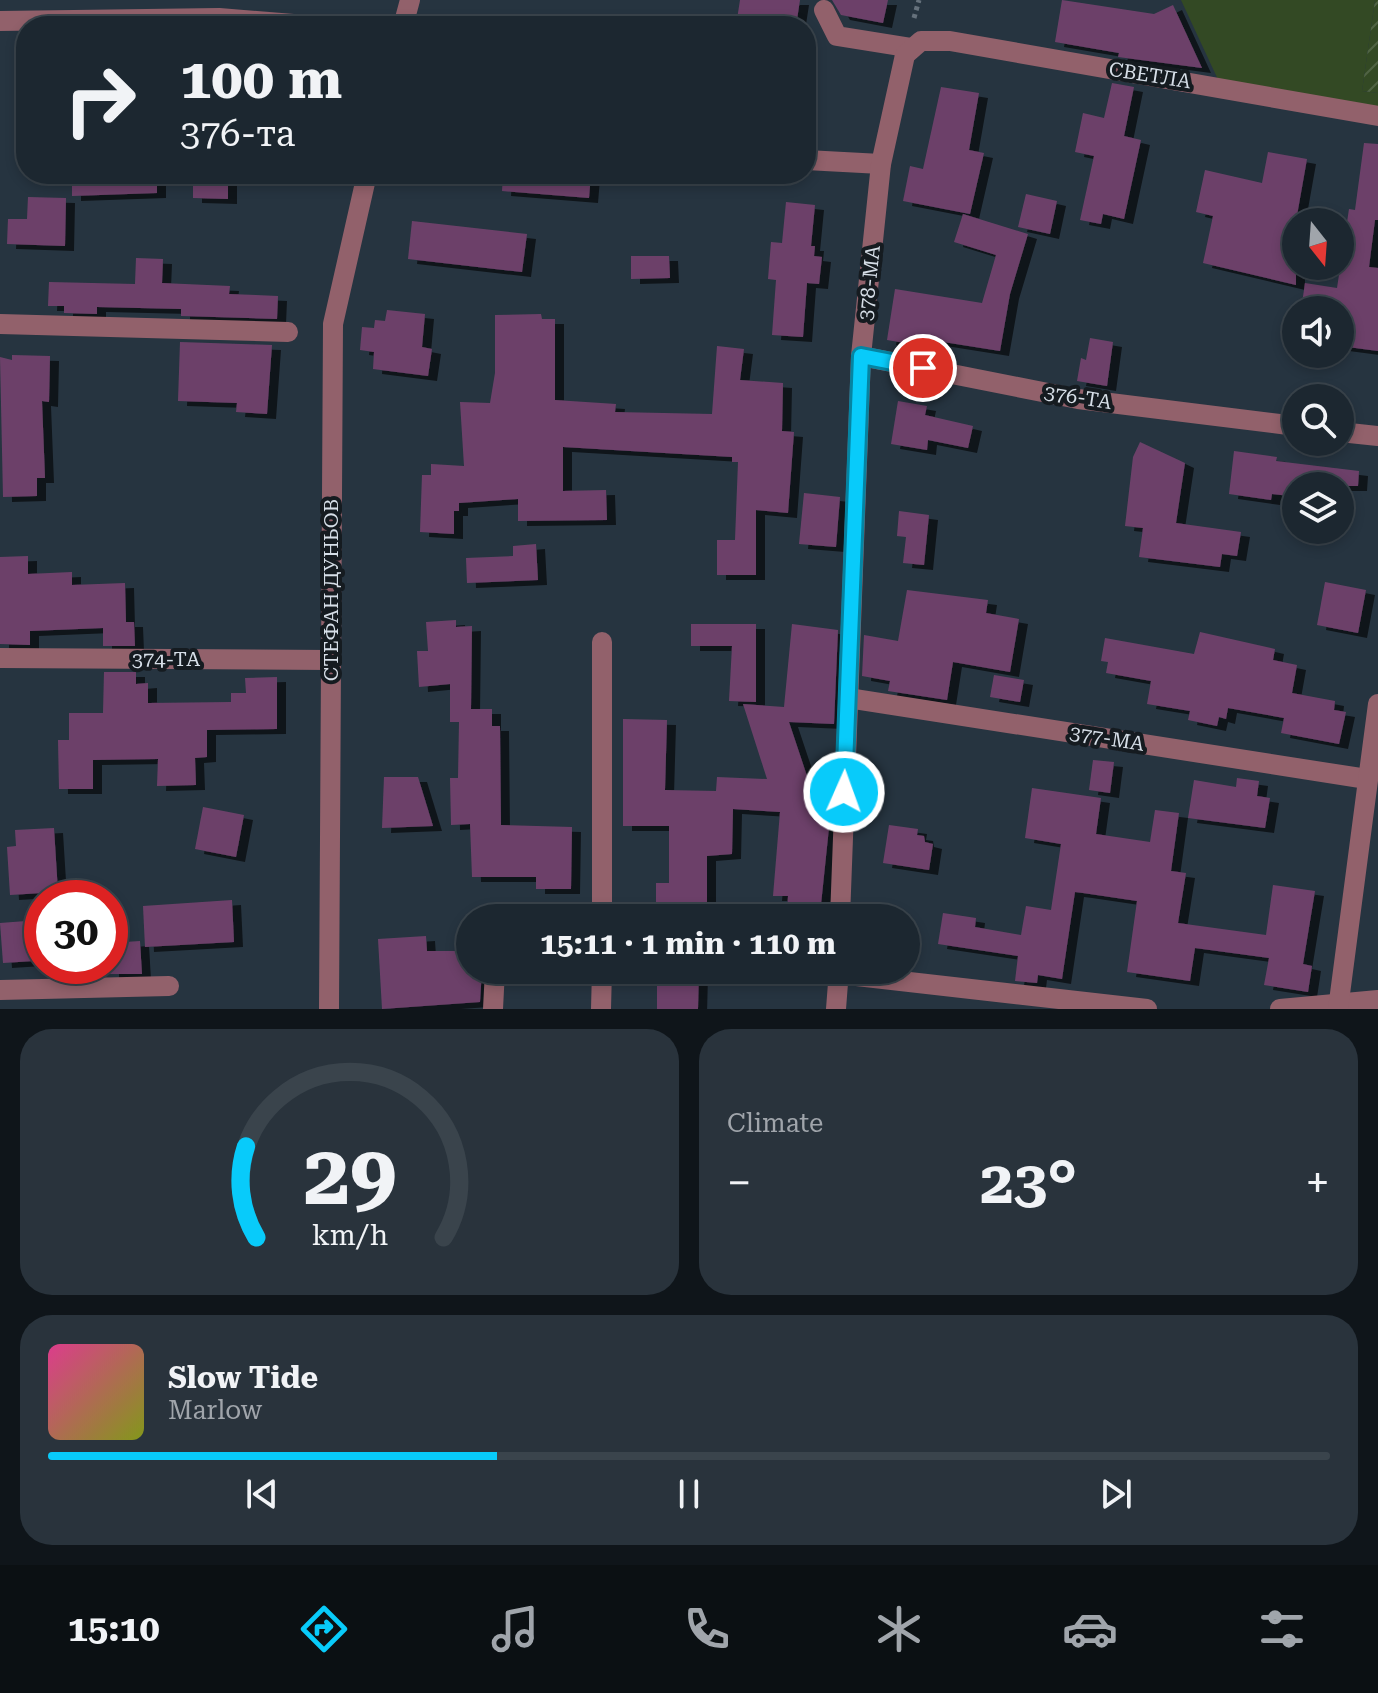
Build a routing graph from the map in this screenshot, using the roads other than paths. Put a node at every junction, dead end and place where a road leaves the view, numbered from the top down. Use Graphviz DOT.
graph roads {
  1 [pos="824,10"];
  2 [pos="917,45"];
  3 [pos="1378,116"];
  4 [pos="816,161"];
  5 [pos="881,164"];
  6 [pos="365,184"];
  7 [pos="0,324"];
  8 [pos="288,332"];
  9 [pos="861,356"];
  10 [pos="1282,424"];
  11 [pos="1354,433"];
  12 [pos="1378,436"];
  13 [pos="602,642"];
  14 [pos="0,658"];
  15 [pos="331,660"];
  16 [pos="848,698"];
  17 [pos="1378,704"];
  18 [pos="1367,779"];
  19 [pos="602,904"];
  20 [pos="841,904"];
  21 [pos="920,982"];
  22 [pos="494,984"];
  23 [pos="602,984"];
  24 [pos="838,984"];
  25 [pos="169,986"];
  26 [pos="0,990"];
  27 [pos="1378,1000"];
  28 [pos="1339,1005"];
  29 [pos="329,1009"];
  30 [pos="493,1009"];
  31 [pos="601,1009"];
  32 [pos="836,1009"];
  33 [pos="1147,1009"];
  34 [pos="1280,1009"];
  1 -- 2 [label="street, СВЕТЛА"];
  2 -- 3 [label="street, СВЕТЛА"];
  2 -- 5 [label="street, 378-МА"];
  4 -- 5 [label="street"];
  5 -- 9 [label="street, 378-МА"];
  6 -- 15 [label="street, СТЕФАН ДУНЬОВ"];
  7 -- 8 [label="street"];
  9 -- 10 [label="street, 376-ТА"];
  9 -- 16 [label="street, 378-МА"];
  11 -- 12 [label="street"];
  13 -- 19 [label="street"];
  14 -- 15 [label="street, 374-ТА"];
  15 -- 29 [label="street, СТЕФАН ДУНЬОВ"];
  16 -- 18 [label="street, 377-МА"];
  16 -- 20 [label="street, 378-МА"];
  17 -- 18 [label="street"];
  18 -- 28 [label="street"];
  21 -- 33 [label="street"];
  22 -- 30 [label="street"];
  23 -- 31 [label="street"];
  24 -- 32 [label="street"];
  25 -- 26 [label="street"];
  27 -- 28 [label="street"];
  28 -- 34 [label="street"];
}
